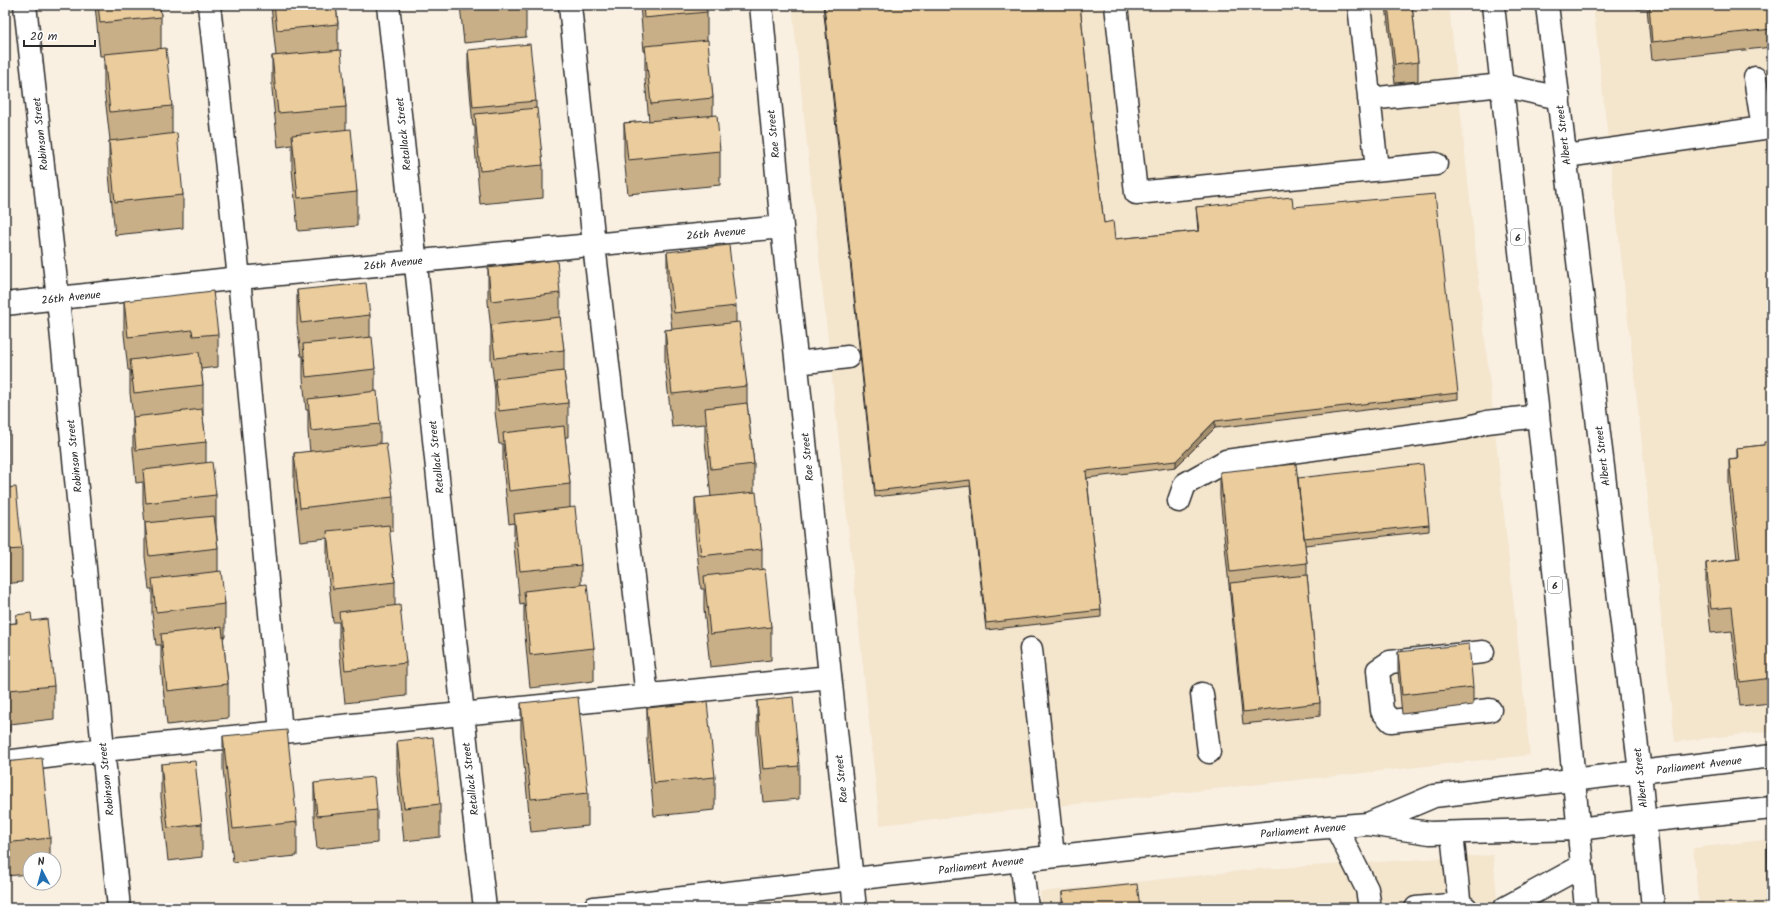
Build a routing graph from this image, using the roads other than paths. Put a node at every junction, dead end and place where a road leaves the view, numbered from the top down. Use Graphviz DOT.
graph roads {
  1 [pos="25,5"];
  2 [pos="209,5"];
  3 [pos="388,5"];
  4 [pos="570,5"];
  5 [pos="761,5"];
  6 [pos="1116,5"];
  7 [pos="1359,5"];
  8 [pos="1493,5"];
  9 [pos="1547,5"];
  10 [pos="1755,78"];
  11 [pos="1502,85"];
  12 [pos="1558,98"];
  13 [pos="1370,99"];
  14 [pos="1768,126"];
  15 [pos="1566,156"];
  16 [pos="1436,164"];
  17 [pos="1377,169"];
  18 [pos="782,227"];
  19 [pos="594,245"];
  20 [pos="417,260"];
  21 [pos="239,278"];
  22 [pos="58,299"];
  23 [pos="5,304"];
  24 [pos="848,357"];
  25 [pos="797,363"];
  26 [pos="1538,416"];
  27 [pos="1180,501"];
  28 [pos="1031,649"];
  29 [pos="1483,652"];
  30 [pos="830,677"];
  31 [pos="1202,694"];
  32 [pos="647,696"];
  33 [pos="1490,710"];
  34 [pos="462,715"];
  35 [pos="281,732"];
  36 [pos="103,750"];
  37 [pos="1209,752"];
  38 [pos="1772,756"];
  39 [pos="5,762"];
  40 [pos="1640,772"];
  41 [pos="1573,780"];
  42 [pos="1772,808"];
  43 [pos="1644,821"];
  44 [pos="1368,824"];
  45 [pos="1336,827"];
  46 [pos="1578,829"];
  47 [pos="1452,832"];
  48 [pos="1053,856"];
  49 [pos="1021,860"];
  50 [pos="1582,866"];
  51 [pos="852,880"];
  52 [pos="624,906"];
  53 [pos="1427,907"];
  54 [pos="1462,907"];
  55 [pos="119,908"];
  56 [pos="485,908"];
  57 [pos="594,908"];
  58 [pos="855,908"];
  59 [pos="1027,908"];
  60 [pos="1370,908"];
  61 [pos="1505,908"];
  62 [pos="1586,908"];
  63 [pos="1653,908"];
  1 -- 22 [label="street, Robinson Street"];
  2 -- 21 [label="street"];
  3 -- 20 [label="street, Retallack Street"];
  4 -- 19 [label="street"];
  5 -- 18 [label="street, Rae Street"];
  6 -- 17 [label="street"];
  7 -- 13 [label="street"];
  8 -- 11 [label="street, 6"];
  9 -- 12 [label="street, Albert Street"];
  10 -- 14 [label="street"];
  11 -- 12 [label="street"];
  11 -- 13 [label="street"];
  11 -- 26 [label="street, 6"];
  12 -- 15 [label="street, Albert Street"];
  13 -- 17 [label="street"];
  14 -- 15 [label="street"];
  15 -- 40 [label="street, Albert Street"];
  16 -- 17 [label="street"];
  18 -- 19 [label="street, 26th Avenue"];
  18 -- 25 [label="street, Rae Street"];
  19 -- 20 [label="street, 26th Avenue"];
  19 -- 32 [label="street"];
  20 -- 21 [label="street, 26th Avenue"];
  20 -- 34 [label="street, Retallack Street"];
  21 -- 22 [label="street, 26th Avenue"];
  21 -- 35 [label="street"];
  22 -- 23 [label="street, 26th Avenue"];
  22 -- 36 [label="street, Robinson Street"];
  24 -- 25 [label="street"];
  25 -- 30 [label="street, Rae Street"];
  26 -- 27 [label="street"];
  26 -- 41 [label="street, 6"];
  28 -- 48 [label="street"];
  29 -- 33 [label="street"];
  30 -- 32 [label="street"];
  30 -- 51 [label="street, Rae Street"];
  31 -- 37 [label="street"];
  32 -- 34 [label="street"];
  34 -- 35 [label="street"];
  34 -- 56 [label="street, Retallack Street"];
  35 -- 36 [label="street"];
  36 -- 39 [label="street"];
  36 -- 55 [label="street, Robinson Street"];
  38 -- 40 [label="street, Parliament Avenue"];
  40 -- 41 [label="street, Parliament Avenue"];
  40 -- 43 [label="street, Albert Street"];
  41 -- 44 [label="street, Parliament Avenue"];
  41 -- 46 [label="street, 6"];
  42 -- 43 [label="street, Parliament Avenue"];
  43 -- 46 [label="street, Parliament Avenue"];
  43 -- 63 [label="street, Albert Street"];
  44 -- 45 [label="street, Parliament Avenue"];
  44 -- 47 [label="street, Parliament Avenue"];
  45 -- 48 [label="street, Parliament Avenue"];
  45 -- 60 [label="street"];
  46 -- 47 [label="street, Parliament Avenue"];
  46 -- 50 [label="street, 6"];
  47 -- 54 [label="street"];
  48 -- 49 [label="street, Parliament Avenue"];
  49 -- 51 [label="street, Parliament Avenue"];
  49 -- 59 [label="street"];
  50 -- 61 [label="street"];
  50 -- 62 [label="street, 6"];
  51 -- 52 [label="street, Parliament Avenue"];
  51 -- 58 [label="street, Rae Street"];
  52 -- 57 [label="street, Parliament Avenue"];
  53 -- 54 [label="street"];
}
